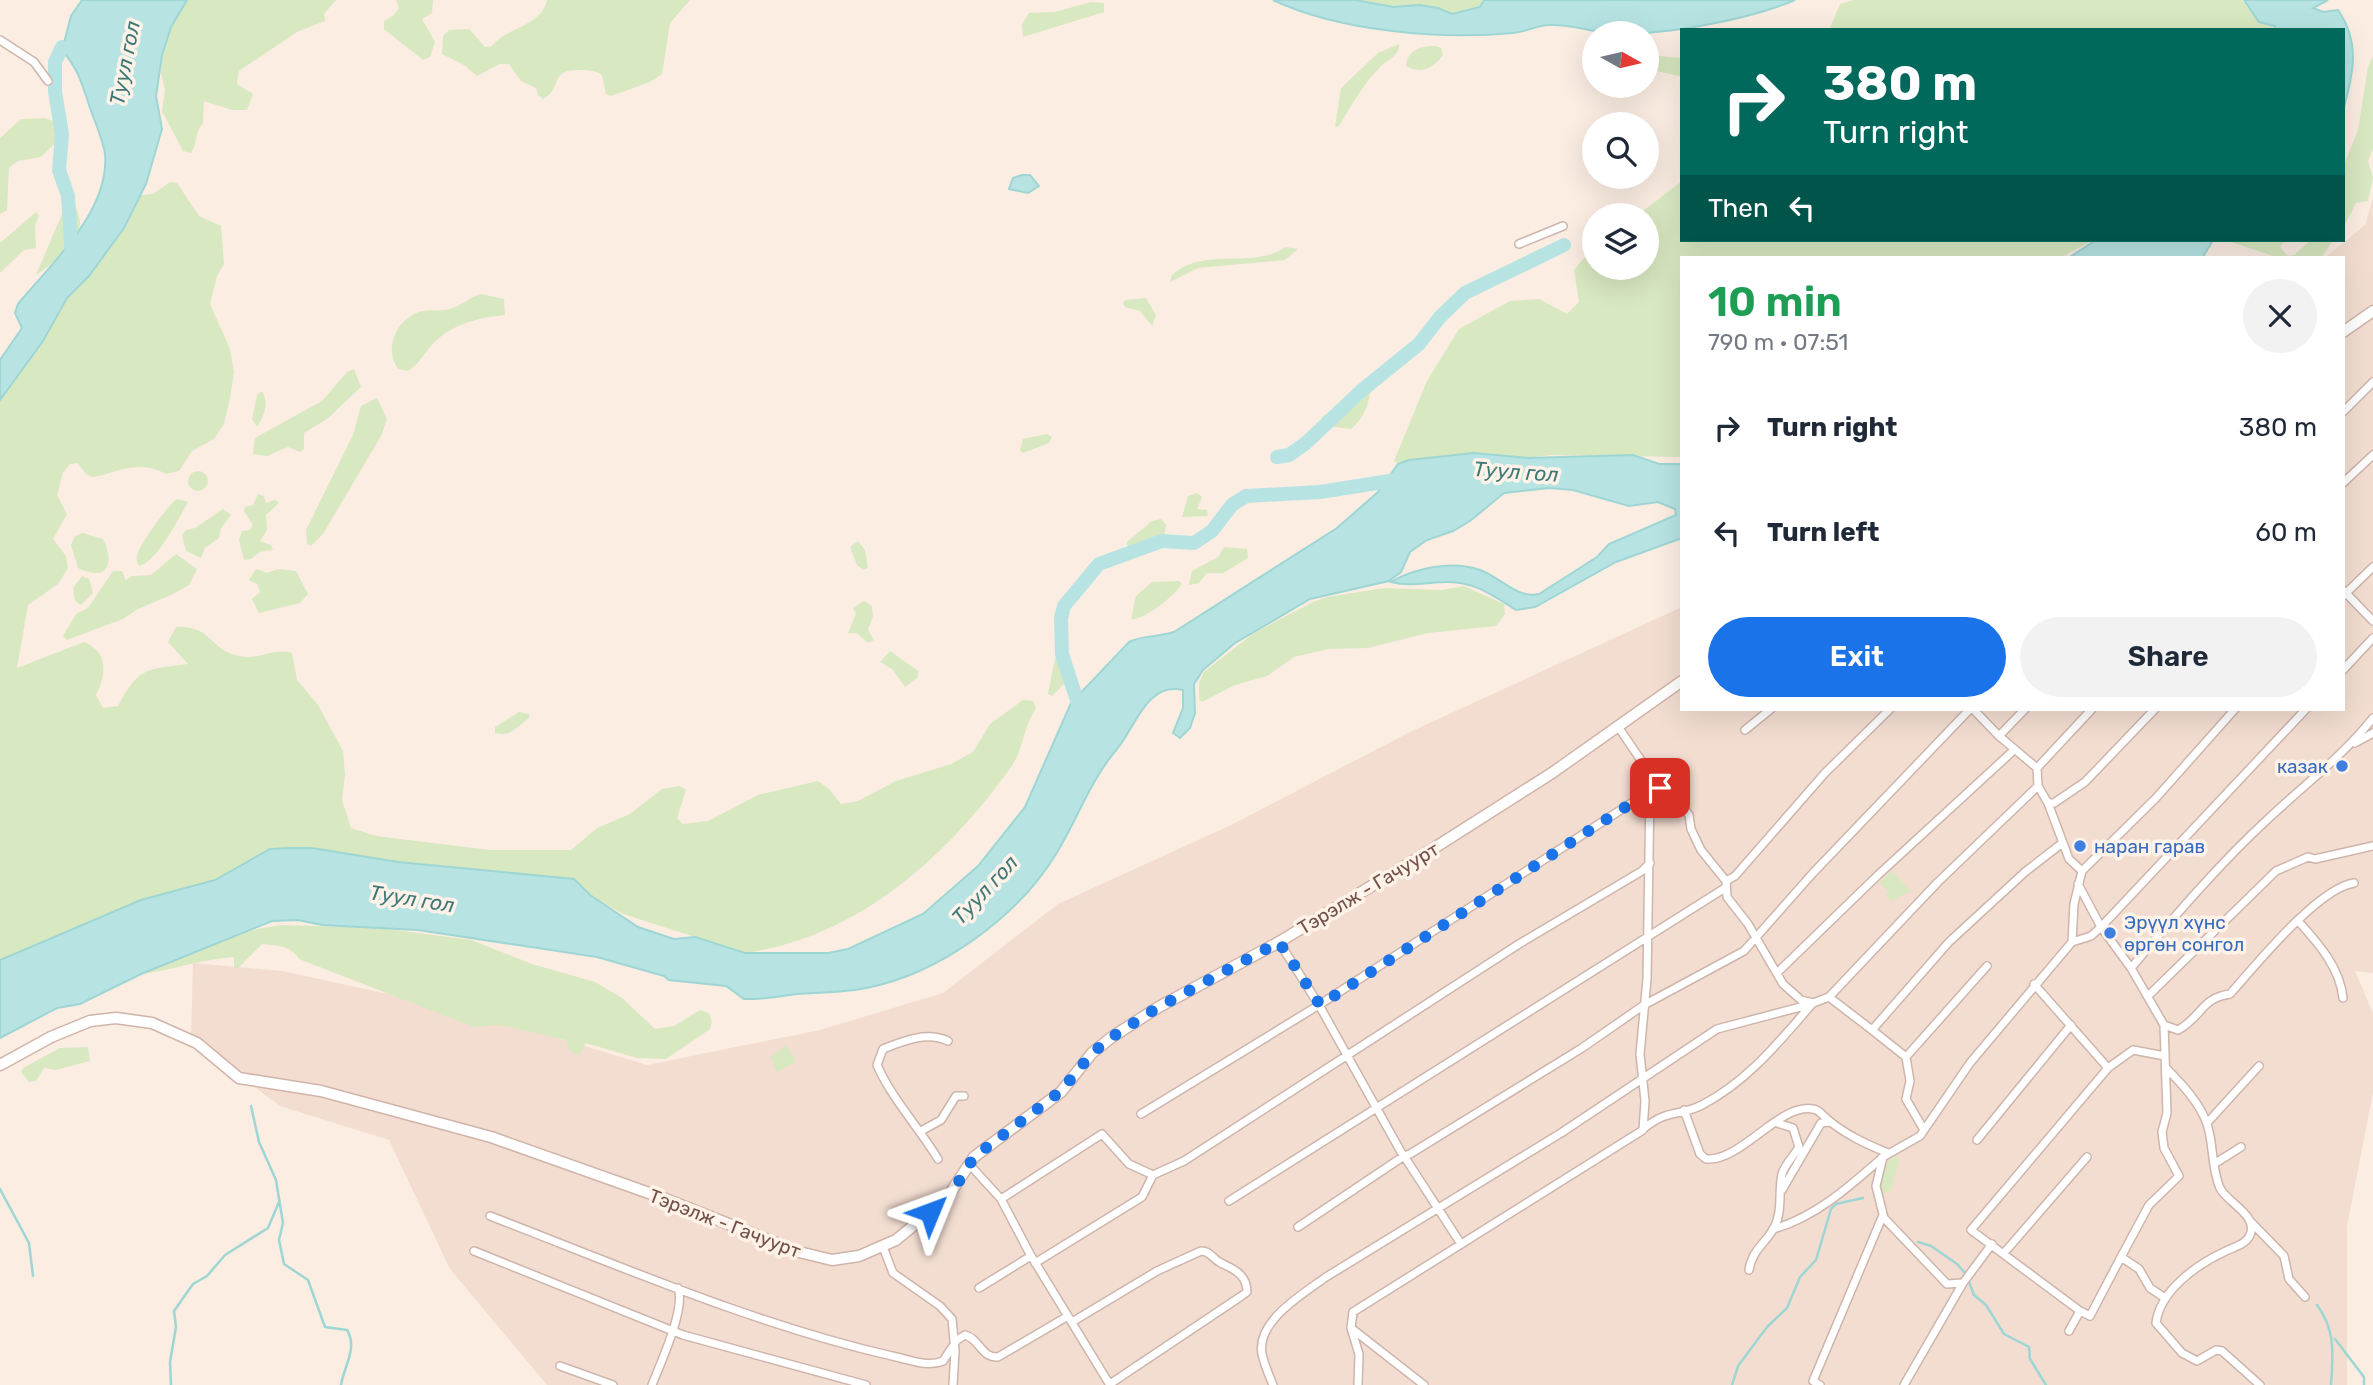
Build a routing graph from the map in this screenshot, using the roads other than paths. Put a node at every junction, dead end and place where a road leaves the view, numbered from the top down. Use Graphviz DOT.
graph roads {
  1 [pos="0,40"];
  2 [pos="48,81"];
  3 [pos="1563,226"];
  4 [pos="1519,244"];
  5 [pos="2373,311"];
  6 [pos="2345,331"];
  7 [pos="2373,382"];
  8 [pos="2345,410"];
  9 [pos="2373,455"];
  10 [pos="2345,481"];
  11 [pos="2373,567"];
  12 [pos="2345,592"];
  13 [pos="2345,594"];
  14 [pos="2373,621"];
  15 [pos="2373,638"];
  16 [pos="2345,668"];
  17 [pos="1680,682"];
  18 [pos="1769,711"];
  19 [pos="1888,711"];
  20 [pos="1969,711"];
  21 [pos="1973,711"];
  22 [pos="2023,711"];
  23 [pos="2090,711"];
  24 [pos="2153,711"];
  25 [pos="2233,711"];
  26 [pos="2304,711"];
  27 [pos="2373,718"];
  28 [pos="1619,727"];
  29 [pos="1745,730"];
  30 [pos="2373,733"];
  31 [pos="1999,736"];
  32 [pos="2350,746"];
  33 [pos="2014,750"];
  34 [pos="2037,768"];
  35 [pos="2038,786"];
  36 [pos="1650,791"];
  37 [pos="2048,803"];
  38 [pos="2061,844"];
  39 [pos="2373,846"];
  40 [pos="1650,862"];
  41 [pos="2082,871"];
  42 [pos="2354,883"];
  43 [pos="2078,884"];
  44 [pos="1725,885"];
  45 [pos="2299,922"];
  46 [pos="2101,927"];
  47 [pos="1755,939"];
  48 [pos="1647,940"];
  49 [pos="1279,942"];
  50 [pos="2072,942"];
  51 [pos="1987,966"];
  52 [pos="2131,968"];
  53 [pos="1778,972"];
  54 [pos="2034,984"];
  55 [pos="2148,996"];
  56 [pos="1829,997"];
  57 [pos="2343,998"];
  58 [pos="1813,1003"];
  59 [pos="1320,1005"];
  60 [pos="1644,1005"];
  61 [pos="2164,1024"];
  62 [pos="2071,1026"];
  63 [pos="1872,1030"];
  64 [pos="948,1041"];
  65 [pos="1346,1056"];
  66 [pos="2165,1056"];
  67 [pos="1906,1057"];
  68 [pos="0,1065"];
  69 [pos="2259,1066"];
  70 [pos="2108,1068"];
  71 [pos="2165,1068"];
  72 [pos="1643,1076"];
  73 [pos="964,1096"];
  74 [pos="1375,1110"];
  75 [pos="1684,1110"];
  76 [pos="1141,1114"];
  77 [pos="1830,1122"];
  78 [pos="1776,1123"];
  79 [pos="2207,1123"];
  80 [pos="1643,1130"];
  81 [pos="1924,1130"];
  82 [pos="921,1131"];
  83 [pos="1976,1140"];
  84 [pos="2241,1147"];
  85 [pos="1885,1155"];
  86 [pos="1404,1156"];
  87 [pos="2087,1157"];
  88 [pos="938,1159"];
  89 [pos="969,1164"];
  90 [pos="2214,1164"];
  91 [pos="1153,1174"];
  92 [pos="1781,1191"];
  93 [pos="1000,1199"];
  94 [pos="1229,1201"];
  95 [pos="1438,1207"];
  96 [pos="1883,1215"];
  97 [pos="490,1216"];
  98 [pos="2247,1217"];
  99 [pos="1298,1227"];
  100 [pos="1773,1229"];
  101 [pos="1461,1244"];
  102 [pos="1992,1244"];
  103 [pos="883,1247"];
  104 [pos="474,1251"];
  105 [pos="2004,1253"];
  106 [pos="2121,1257"];
  107 [pos="1033,1259"];
  108 [pos="1749,1270"];
  109 [pos="1963,1283"];
  110 [pos="678,1288"];
  111 [pos="979,1288"];
  112 [pos="2305,1297"];
  113 [pos="2165,1298"];
  114 [pos="2080,1311"];
  115 [pos="1070,1319"];
  116 [pos="1351,1328"];
  117 [pos="672,1330"];
  118 [pos="2069,1331"];
  119 [pos="955,1346"];
  120 [pos="560,1366"];
  121 [pos="1109,1383"];
  122 [pos="1815,1383"];
  123 [pos="613,1385"];
  124 [pos="652,1385"];
  125 [pos="866,1385"];
  126 [pos="953,1385"];
  127 [pos="1099,1385"];
  128 [pos="1273,1385"];
  129 [pos="1358,1385"];
  130 [pos="1424,1385"];
  131 [pos="1904,1385"];
  132 [pos="2260,1385"];
  1 -- 2 [label="street"];
  3 -- 4 [label="street"];
  5 -- 6 [label="main road"];
  7 -- 8 [label="street"];
  9 -- 10 [label="street"];
  11 -- 12 [label="street"];
  13 -- 14 [label="street"];
  15 -- 16 [label="street"];
  17 -- 28 [label="main road, Тэрэлж - Гачуурт"];
  18 -- 29 [label="street"];
  19 -- 44 [label="street"];
  20 -- 47 [label="street"];
  21 -- 31 [label="street"];
  22 -- 31 [label="street"];
  23 -- 34 [label="street"];
  24 -- 37 [label="street"];
  25 -- 41 [label="street"];
  26 -- 46 [label="street"];
  27 -- 32 [label="street"];
  28 -- 36 [label="street"];
  28 -- 49 [label="main road, Тэрэлж - Гачуурт"];
  30 -- 32 [label="street"];
  31 -- 33 [label="street"];
  32 -- 52 [label="street"];
  33 -- 34 [label="street"];
  33 -- 53 [label="street"];
  34 -- 35 [label="street"];
  35 -- 37 [label="street"];
  35 -- 56 [label="street"];
  36 -- 40 [label="street"];
  36 -- 44 [label="street"];
  36 -- 59 [label="street"];
  37 -- 38 [label="street"];
  38 -- 41 [label="street"];
  38 -- 63 [label="street"];
  39 -- 55 [label="street"];
  40 -- 48 [label="street"];
  40 -- 65 [label="street"];
  41 -- 43 [label="street"];
  42 -- 45 [label="street"];
  43 -- 46 [label="street"];
  43 -- 50 [label="street"];
  44 -- 47 [label="street"];
  44 -- 48 [label="street"];
  45 -- 57 [label="street"];
  45 -- 61 [label="street"];
  46 -- 50 [label="street"];
  46 -- 52 [label="street"];
  47 -- 53 [label="street"];
  47 -- 60 [label="street"];
  48 -- 60 [label="street"];
  48 -- 74 [label="street"];
  49 -- 59 [label="street"];
  49 -- 89 [label="main road, Тэрэлж - Гачуурт"];
  50 -- 54 [label="street"];
  51 -- 67 [label="street"];
  52 -- 55 [label="street"];
  53 -- 58 [label="street"];
  54 -- 62 [label="street"];
  54 -- 81 [label="street"];
  55 -- 61 [label="street"];
  56 -- 58 [label="street"];
  56 -- 63 [label="street"];
  58 -- 72 [label="street"];
  58 -- 75 [label="street"];
  59 -- 65 [label="street"];
  59 -- 76 [label="street"];
  60 -- 72 [label="street"];
  60 -- 86 [label="street"];
  61 -- 66 [label="street"];
  62 -- 70 [label="street"];
  62 -- 83 [label="street"];
  63 -- 67 [label="street"];
  64 -- 82 [label="street"];
  65 -- 74 [label="street"];
  65 -- 91 [label="street"];
  66 -- 70 [label="street"];
  66 -- 71 [label="street"];
  67 -- 81 [label="street"];
  68 -- 103 [label="main road, Тэрэлж - Гачуурт"];
  69 -- 79 [label="street"];
  70 -- 102 [label="street"];
  71 -- 79 [label="street"];
  71 -- 106 [label="street"];
  72 -- 80 [label="street"];
  72 -- 95 [label="street"];
  73 -- 82 [label="street"];
  74 -- 86 [label="street"];
  74 -- 94 [label="street"];
  75 -- 78 [label="street"];
  75 -- 80 [label="street"];
  77 -- 78 [label="street"];
  77 -- 85 [label="street"];
  77 -- 92 [label="street"];
  78 -- 92 [label="street"];
  79 -- 90 [label="street"];
  80 -- 101 [label="street"];
  81 -- 85 [label="street"];
  82 -- 88 [label="street"];
  84 -- 90 [label="street"];
  85 -- 96 [label="street"];
  85 -- 100 [label="street"];
  86 -- 95 [label="street"];
  86 -- 99 [label="street"];
  87 -- 105 [label="street"];
  89 -- 93 [label="street"];
  89 -- 103 [label="main road, Тэрэлж - Гачуурт"];
  90 -- 98 [label="street"];
  91 -- 93 [label="street"];
  91 -- 107 [label="street"];
  92 -- 100 [label="street"];
  93 -- 107 [label="street"];
  95 -- 101 [label="street"];
  95 -- 128 [label="street"];
  96 -- 109 [label="street"];
  96 -- 122 [label="street"];
  97 -- 110 [label="street"];
  98 -- 112 [label="street"];
  98 -- 113 [label="street"];
  100 -- 108 [label="street"];
  101 -- 116 [label="street"];
  102 -- 105 [label="street"];
  102 -- 109 [label="street"];
  103 -- 119 [label="street"];
  104 -- 117 [label="street"];
  105 -- 114 [label="street"];
  106 -- 113 [label="street"];
  106 -- 114 [label="street"];
  107 -- 111 [label="street"];
  107 -- 115 [label="street"];
  109 -- 131 [label="street"];
  110 -- 117 [label="street"];
  110 -- 119 [label="street"];
  113 -- 132 [label="street"];
  114 -- 118 [label="street"];
  115 -- 119 [label="street"];
  115 -- 121 [label="street"];
  115 -- 121 [label="street"];
  116 -- 129 [label="street"];
  116 -- 130 [label="street"];
  117 -- 124 [label="street"];
  117 -- 125 [label="street"];
  119 -- 126 [label="street"];
  120 -- 123 [label="street"];
  121 -- 127 [label="street"];
}
